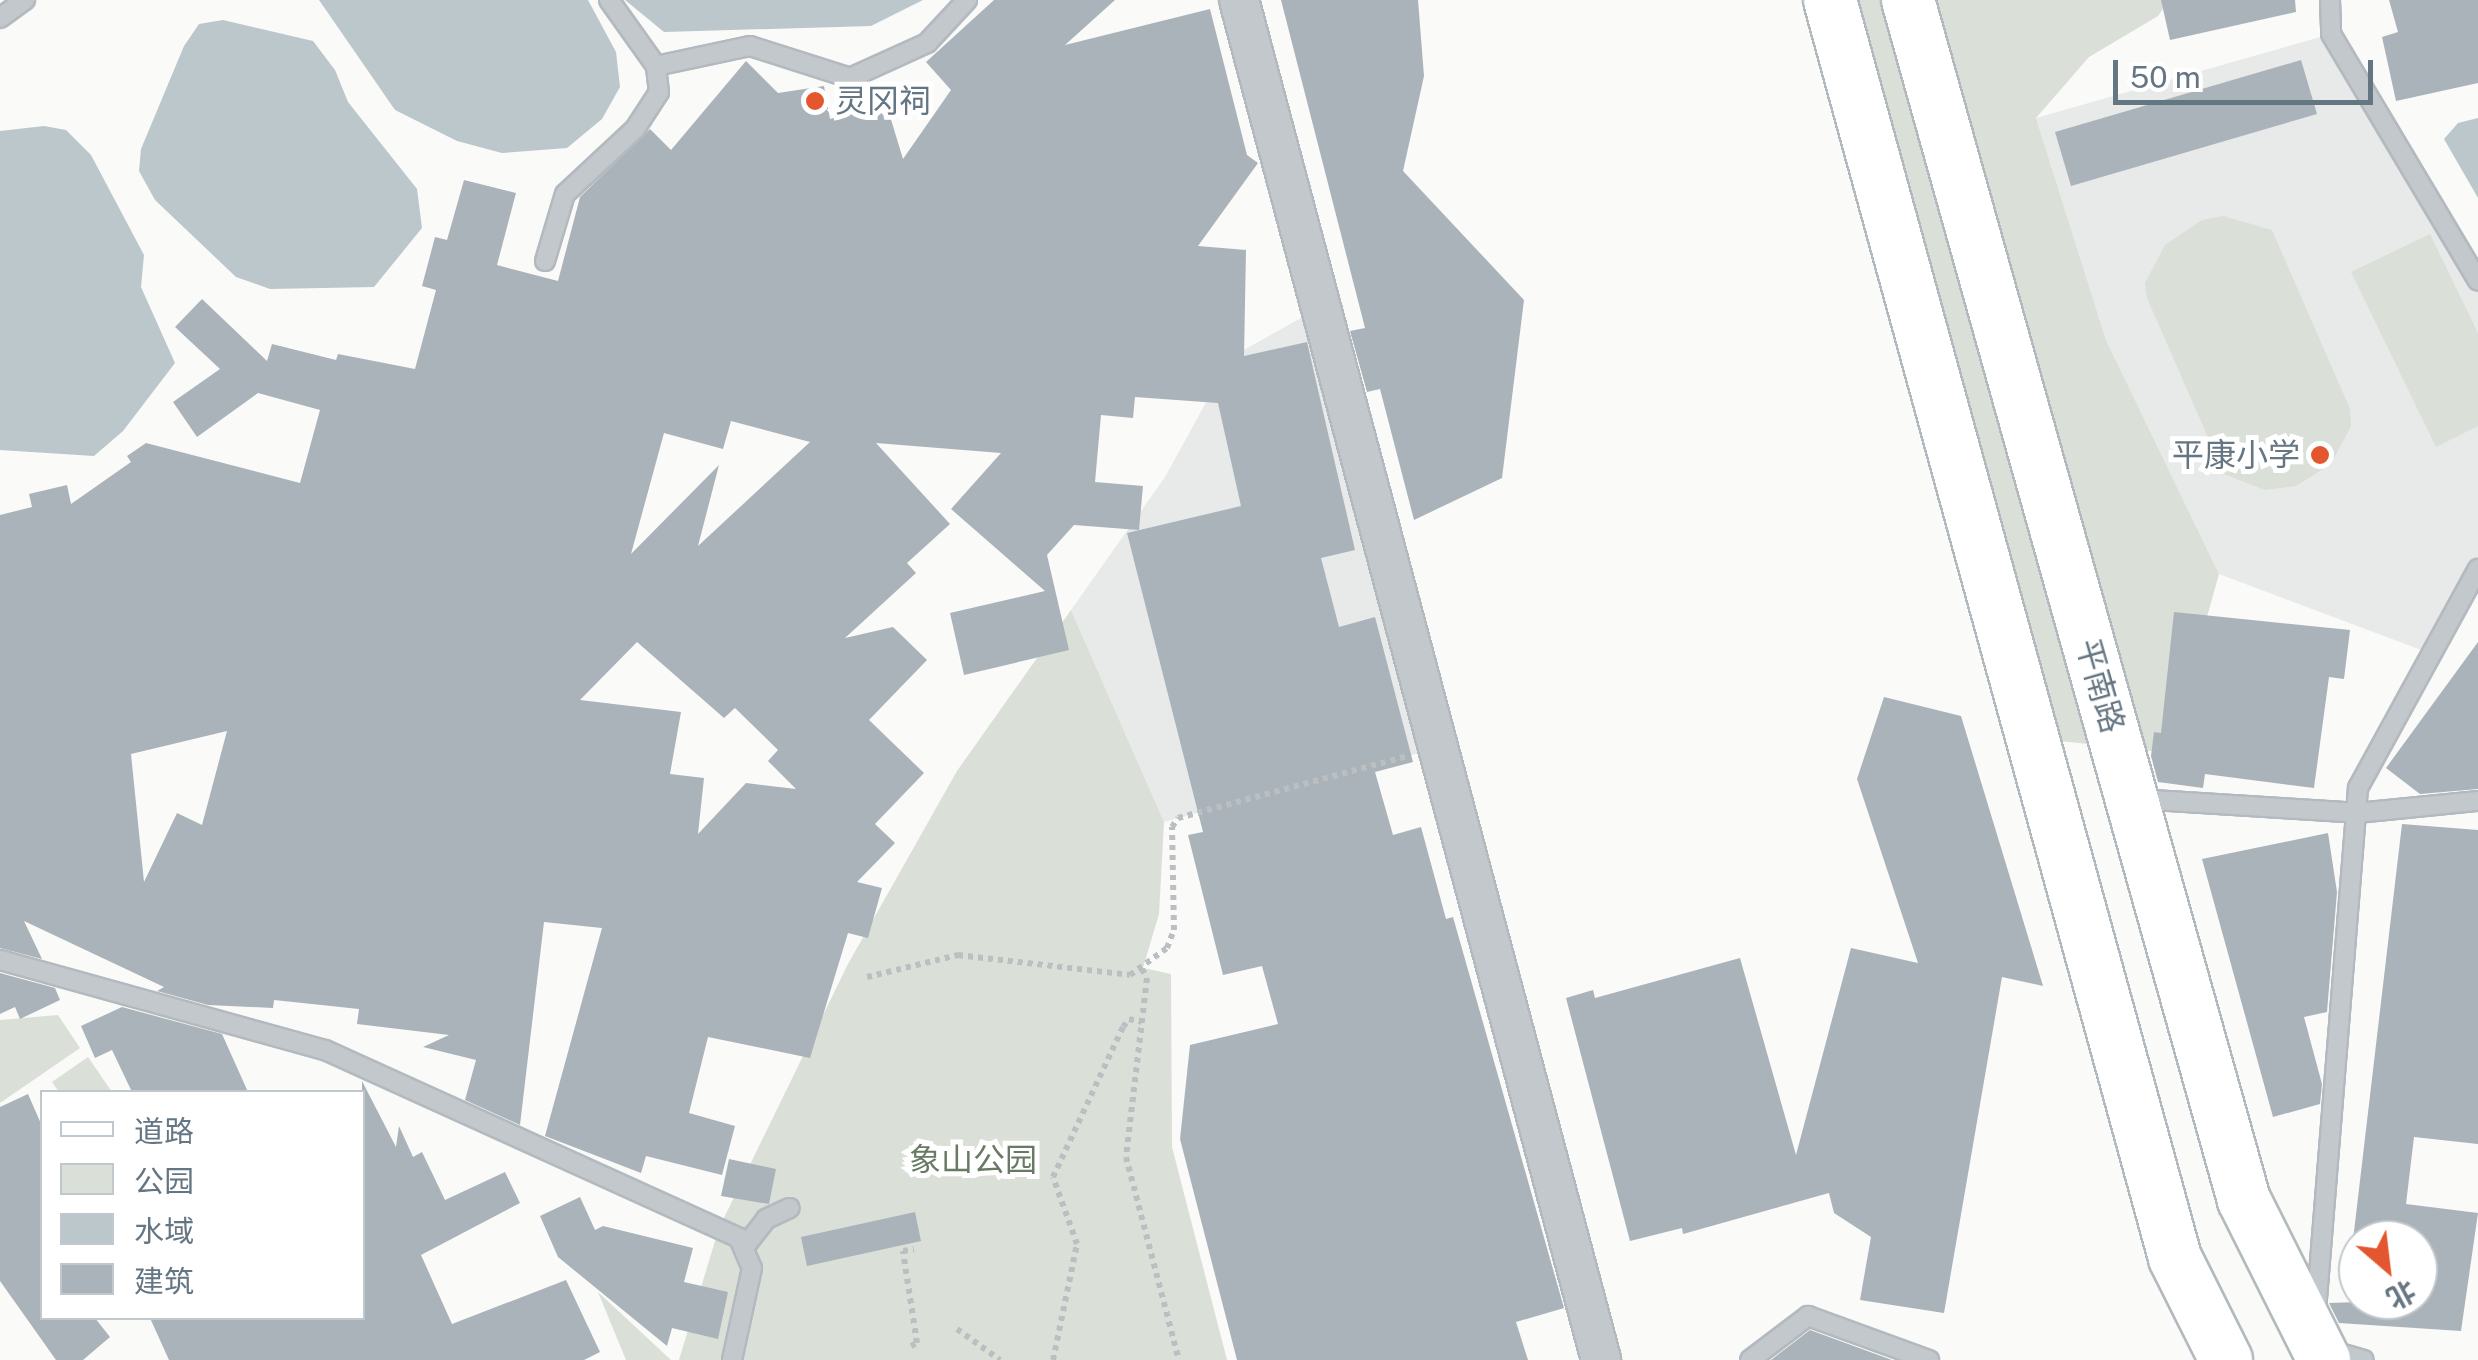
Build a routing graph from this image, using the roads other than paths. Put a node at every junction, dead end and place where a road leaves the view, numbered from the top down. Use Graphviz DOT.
graph roads {
  1 [pos="24,0"];
  2 [pos="609,0"];
  3 [pos="968,0"];
  4 [pos="1239,0"];
  5 [pos="1830,0"];
  6 [pos="1908,0"];
  7 [pos="2330,0"];
  8 [pos="0,18"];
  9 [pos="656,66"];
  10 [pos="545,261"];
  11 [pos="2478,280"];
  12 [pos="2478,569"];
  13 [pos="2132,799"];
  14 [pos="2478,801"];
  15 [pos="2357,813"];
  16 [pos="0,960"];
  17 [pos="790,1208"];
  18 [pos="746,1245"];
  19 [pos="2312,1355"];
  20 [pos="732,1360"];
  21 [pos="1602,1360"];
  22 [pos="1750,1360"];
  23 [pos="1928,1360"];
  24 [pos="2226,1360"];
  25 [pos="2364,1360"];
  1 -- 8 [label="lane"];
  2 -- 9 [label="lane"];
  3 -- 9 [label="lane"];
  4 -- 21 [label="street"];
  5 -- 24 [label="main road"];
  6 -- 13 [label="main road, 平南路"];
  7 -- 11 [label="lane"];
  9 -- 10 [label="lane"];
  12 -- 15 [label="lane"];
  13 -- 15 [label="lane"];
  13 -- 19 [label="main road, 平南路"];
  14 -- 15 [label="lane"];
  15 -- 19 [label="lane"];
  16 -- 18 [label="lane"];
  17 -- 18 [label="lane"];
  18 -- 20 [label="lane"];
  19 -- 25 [label="lane"];
  22 -- 23 [label="lane"];
}
